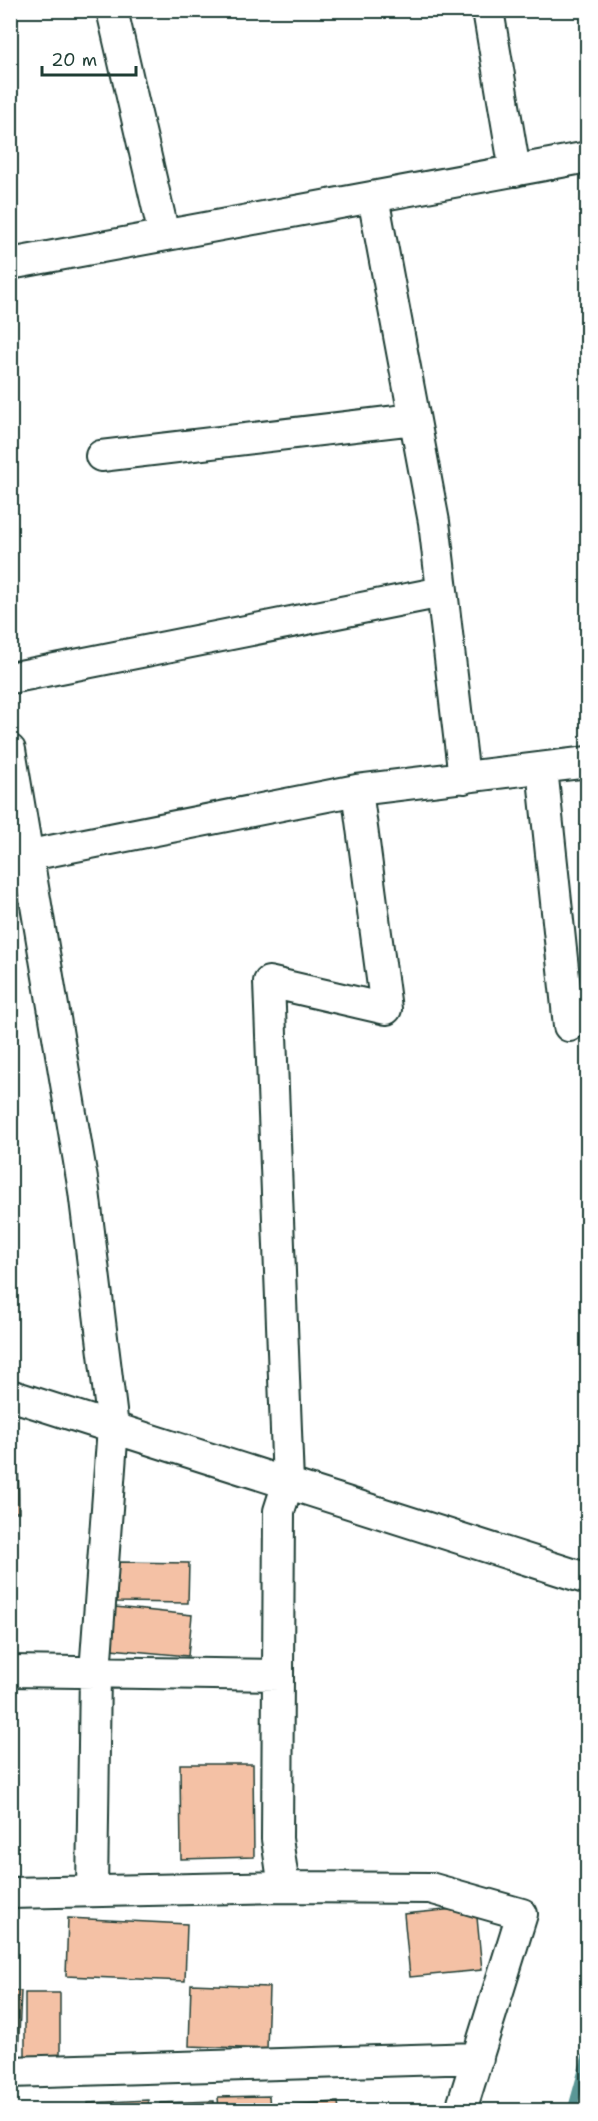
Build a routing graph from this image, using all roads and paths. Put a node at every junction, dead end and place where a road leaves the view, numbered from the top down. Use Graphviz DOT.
graph roads {
  1 [pos="112,10"];
  2 [pos="488,10"];
  3 [pos="588,157"];
  4 [pos="515,171"];
  5 [pos="373,197"];
  6 [pos="164,235"];
  7 [pos="10,264"];
  8 [pos="414,418"];
  9 [pos="101,456"];
  10 [pos="442,592"];
  11 [pos="10,678"];
  12 [pos="10,750"];
  13 [pos="588,762"];
  14 [pos="542,768"];
  15 [pos="464,778"];
  16 [pos="357,790"];
  17 [pos="19,858"];
  18 [pos="569,1026"];
  19 [pos="10,1395"];
  20 [pos="113,1427"];
  21 [pos="288,1483"];
  22 [pos="588,1579"];
  23 [pos="10,1671"];
  24 [pos="95,1672"];
  25 [pos="278,1675"];
  26 [pos="284,1887"];
  27 [pos="92,1891"];
  28 [pos="10,1893"];
  29 [pos="478,2058"];
  30 [pos="10,2072"];
  31 [pos="461,2110"];
  1 -- 6 [label="street"];
  2 -- 4 [label="street"];
  3 -- 4 [label="street"];
  4 -- 5 [label="street"];
  5 -- 6 [label="street"];
  5 -- 8 [label="street"];
  6 -- 7 [label="street"];
  8 -- 9 [label="street"];
  8 -- 10 [label="street"];
  10 -- 11 [label="street"];
  10 -- 15 [label="street"];
  12 -- 17 [label="street"];
  13 -- 14 [label="street"];
  14 -- 15 [label="street"];
  14 -- 18 [label="street"];
  15 -- 16 [label="street"];
  16 -- 17 [label="street"];
  16 -- 21 [label="street"];
  17 -- 20 [label="street"];
  19 -- 20 [label="street"];
  20 -- 21 [label="street"];
  20 -- 24 [label="street"];
  21 -- 22 [label="street"];
  21 -- 25 [label="street"];
  23 -- 24 [label="street"];
  24 -- 25 [label="street"];
  24 -- 27 [label="street"];
  25 -- 26 [label="street"];
  26 -- 27 [label="street"];
  26 -- 29 [label="street"];
  27 -- 28 [label="street"];
  29 -- 30 [label="street"];
  29 -- 31 [label="street"];
}
